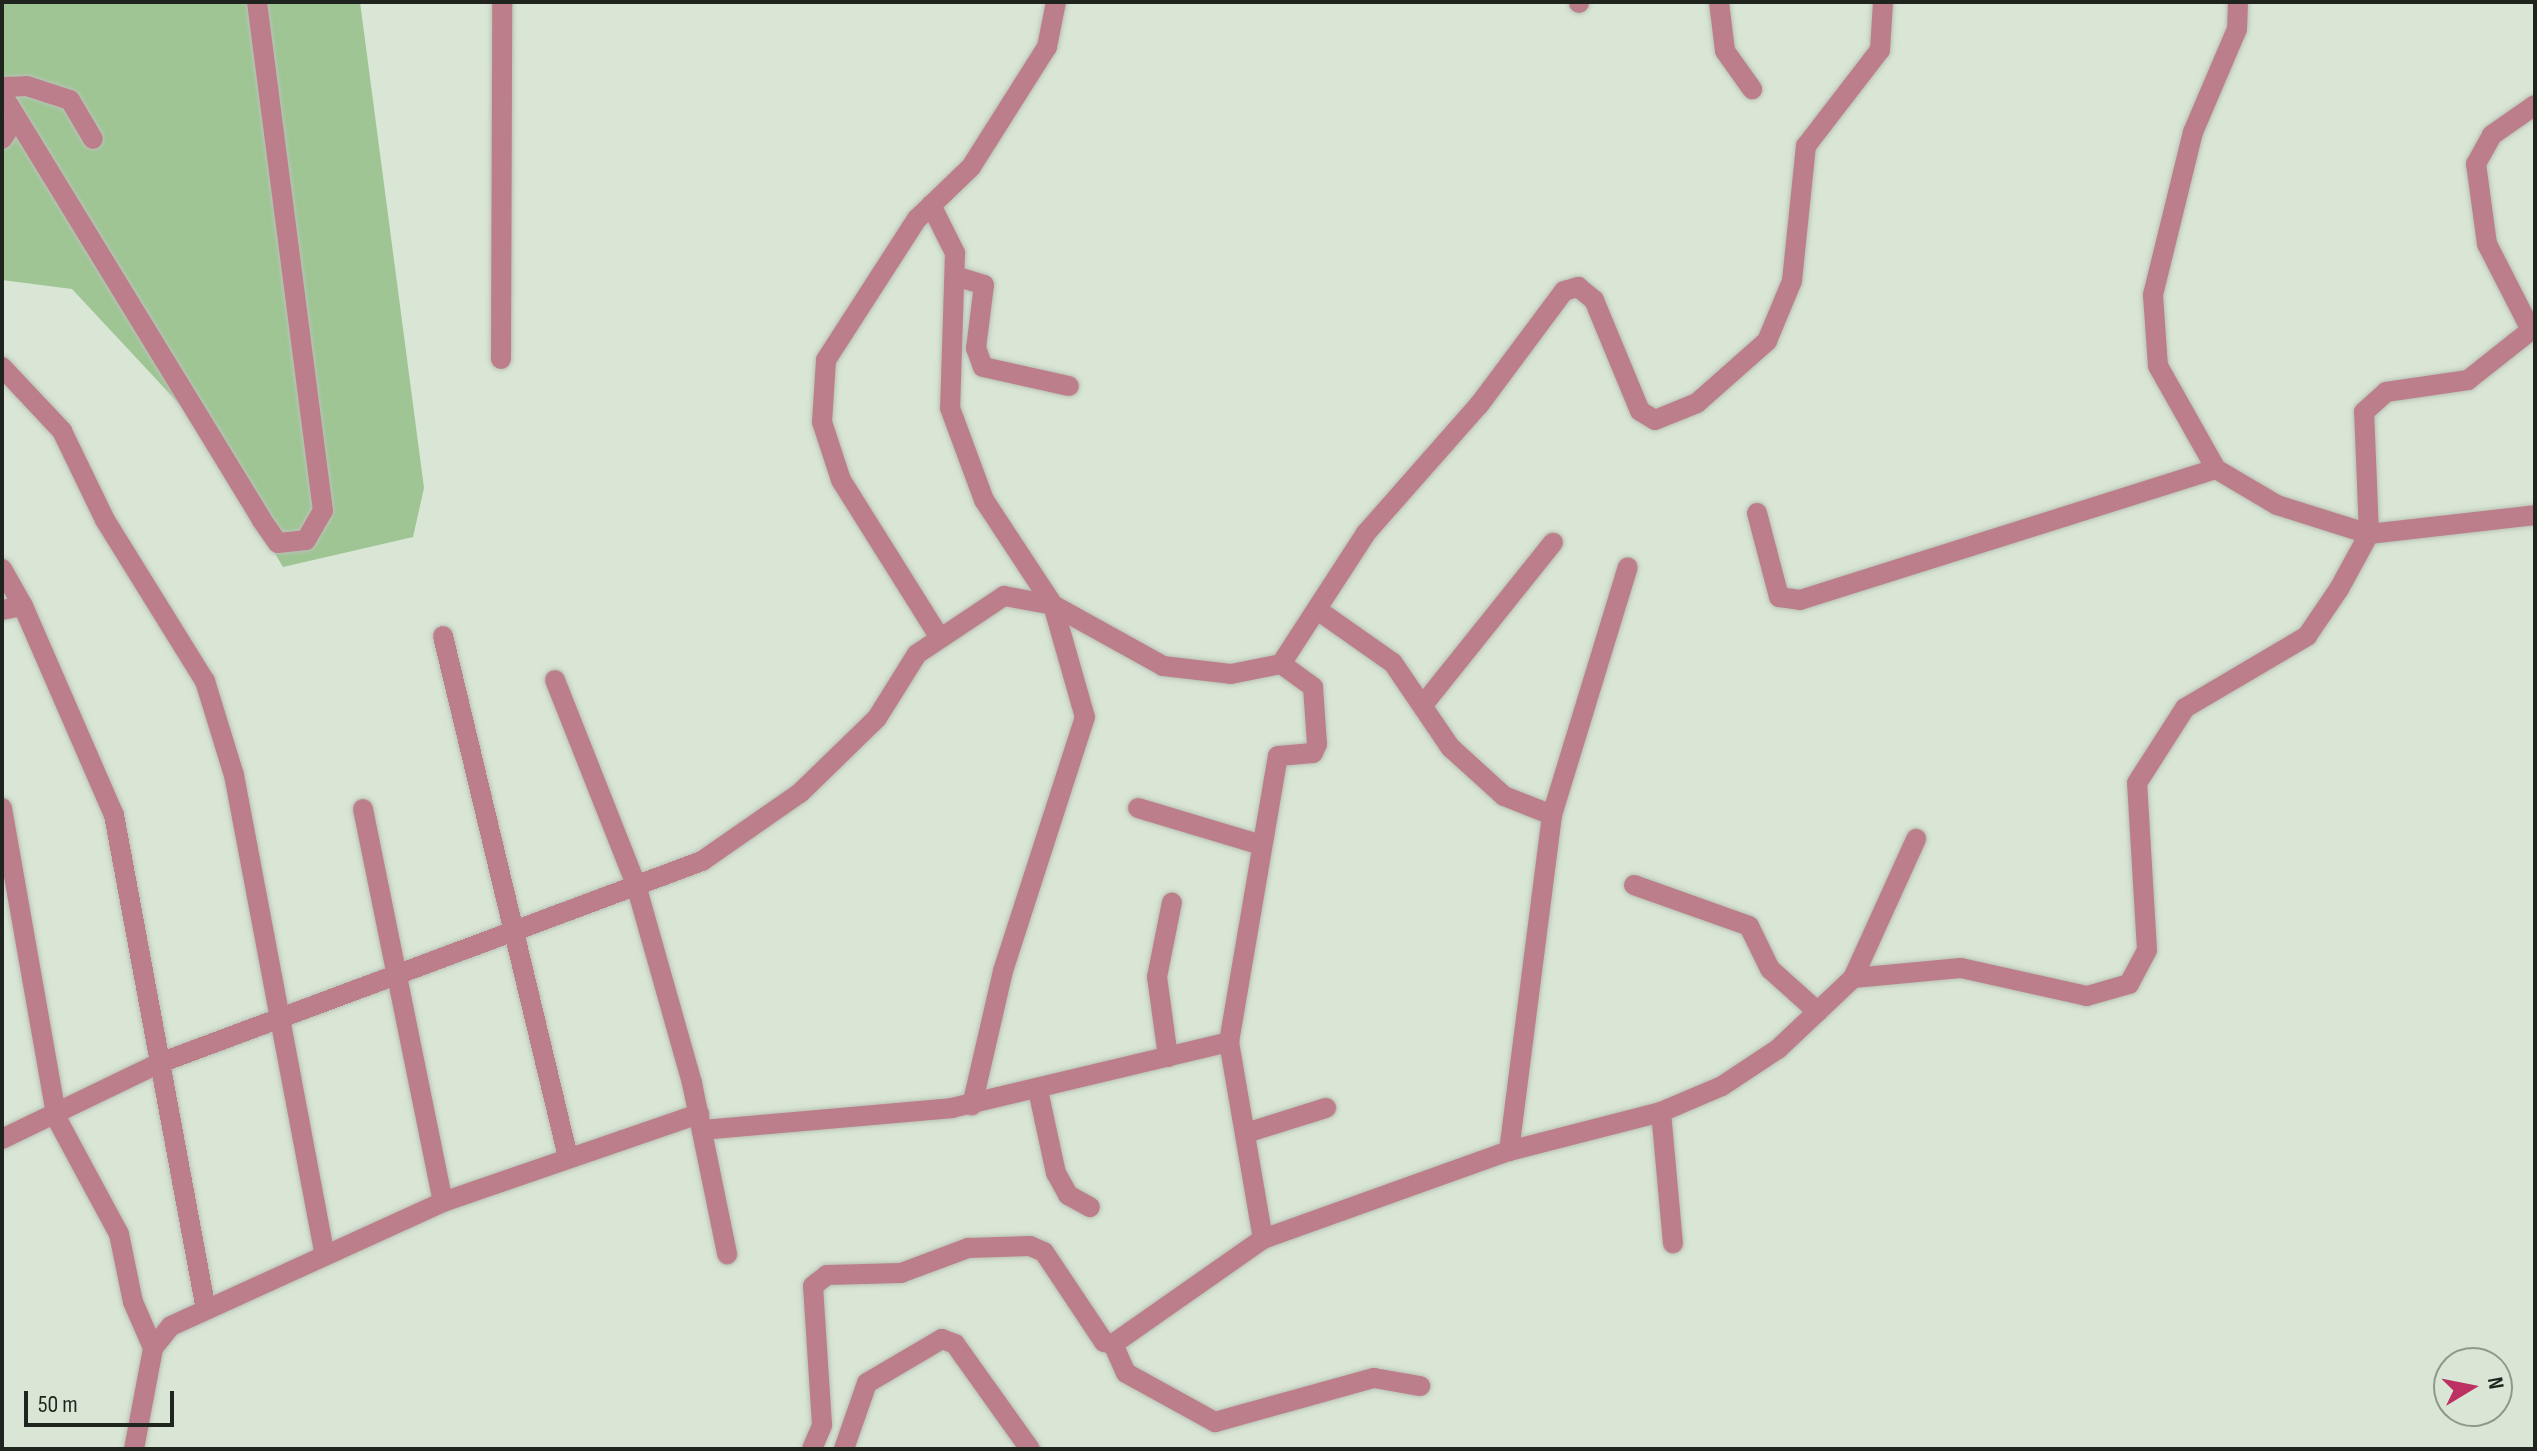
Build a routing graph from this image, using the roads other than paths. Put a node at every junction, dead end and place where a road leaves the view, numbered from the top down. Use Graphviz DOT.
graph roads {
  1 [pos="257,2"];
  2 [pos="502,2"];
  3 [pos="1056,2"];
  4 [pos="1719,2"];
  5 [pos="1883,2"];
  6 [pos="2238,2"];
  7 [pos="2,87"];
  8 [pos="1752,89"];
  9 [pos="2,94"];
  10 [pos="2535,105"];
  11 [pos="16,118"];
  12 [pos="2,139"];
  13 [pos="93,139"];
  14 [pos="931,205"];
  15 [pos="955,276"];
  16 [pos="2533,329"];
  17 [pos="2,354"];
  18 [pos="501,359"];
  19 [pos="6,372"];
  20 [pos="1069,386"];
  21 [pos="2216,469"];
  22 [pos="1757,513"];
  23 [pos="2535,515"];
  24 [pos="2369,534"];
  25 [pos="1553,543"];
  26 [pos="1628,567"];
  27 [pos="2,569"];
  28 [pos="1053,605"];
  29 [pos="23,606"];
  30 [pos="2,610"];
  31 [pos="1319,611"];
  32 [pos="443,636"];
  33 [pos="940,638"];
  34 [pos="1281,664"];
  35 [pos="555,680"];
  36 [pos="1423,705"];
  37 [pos="2,808"];
  38 [pos="1138,808"];
  39 [pos="363,809"];
  40 [pos="1552,815"];
  41 [pos="1916,839"];
  42 [pos="1261,845"];
  43 [pos="636,885"];
  44 [pos="1634,885"];
  45 [pos="1172,902"];
  46 [pos="513,928"];
  47 [pos="395,972"];
  48 [pos="1853,978"];
  49 [pos="1818,1012"];
  50 [pos="277,1017"];
  51 [pos="1229,1042"];
  52 [pos="1168,1057"];
  53 [pos="157,1064"];
  54 [pos="1038,1090"];
  55 [pos="972,1105"];
  56 [pos="1326,1108"];
  57 [pos="1661,1112"];
  58 [pos="57,1119"];
  59 [pos="700,1122"];
  60 [pos="1246,1133"];
  61 [pos="2,1139"];
  62 [pos="1509,1151"];
  63 [pos="568,1157"];
  64 [pos="443,1202"];
  65 [pos="1090,1207"];
  66 [pos="1263,1239"];
  67 [pos="1673,1243"];
  68 [pos="324,1252"];
  69 [pos="727,1254"];
  70 [pos="206,1310"];
  71 [pos="1113,1344"];
  72 [pos="153,1348"];
  73 [pos="1420,1386"];
  74 [pos="134,1449"];
  75 [pos="812,1449"];
  76 [pos="844,1449"];
  77 [pos="1030,1449"];
  1 -- 11 [label="street"];
  2 -- 18 [label="street"];
  3 -- 14 [label="street"];
  4 -- 8 [label="street"];
  5 -- 31 [label="street"];
  6 -- 21 [label="street"];
  7 -- 13 [label="street"];
  9 -- 11 [label="street"];
  10 -- 16 [label="street"];
  11 -- 12 [label="street"];
  14 -- 15 [label="street"];
  14 -- 33 [label="street"];
  15 -- 20 [label="street"];
  15 -- 28 [label="street"];
  16 -- 24 [label="street"];
  17 -- 19 [label="street"];
  19 -- 50 [label="street"];
  21 -- 22 [label="street"];
  21 -- 24 [label="street"];
  23 -- 24 [label="street"];
  24 -- 48 [label="street"];
  25 -- 36 [label="street"];
  26 -- 40 [label="street"];
  27 -- 29 [label="street"];
  28 -- 33 [label="street"];
  28 -- 34 [label="street"];
  28 -- 55 [label="street"];
  29 -- 30 [label="street"];
  29 -- 53 [label="street"];
  31 -- 34 [label="street"];
  31 -- 36 [label="street"];
  32 -- 46 [label="street"];
  33 -- 43 [label="street"];
  34 -- 42 [label="street"];
  35 -- 43 [label="street"];
  36 -- 40 [label="street"];
  37 -- 58 [label="street"];
  38 -- 42 [label="street"];
  39 -- 47 [label="street"];
  40 -- 62 [label="street"];
  41 -- 48 [label="street"];
  42 -- 51 [label="street"];
  43 -- 46 [label="street"];
  43 -- 59 [label="street"];
  44 -- 49 [label="street"];
  45 -- 52 [label="street"];
  46 -- 47 [label="street"];
  46 -- 63 [label="street"];
  47 -- 50 [label="street"];
  47 -- 64 [label="street"];
  48 -- 49 [label="street"];
  49 -- 57 [label="street"];
  50 -- 53 [label="street"];
  50 -- 68 [label="street"];
  51 -- 52 [label="street"];
  51 -- 60 [label="street"];
  52 -- 54 [label="street"];
  53 -- 58 [label="street"];
  53 -- 70 [label="street"];
  54 -- 55 [label="street"];
  54 -- 65 [label="street"];
  55 -- 59 [label="street"];
  56 -- 60 [label="street"];
  57 -- 62 [label="street"];
  57 -- 67 [label="street"];
  58 -- 61 [label="street"];
  58 -- 72 [label="street"];
  59 -- 63 [label="street"];
  59 -- 69 [label="street"];
  60 -- 66 [label="street"];
  62 -- 66 [label="street"];
  63 -- 64 [label="street"];
  64 -- 68 [label="street"];
  66 -- 71 [label="street"];
  68 -- 70 [label="street"];
  70 -- 72 [label="street"];
  71 -- 73 [label="street"];
  71 -- 75 [label="street"];
  72 -- 74 [label="street"];
  76 -- 77 [label="street"];
}
